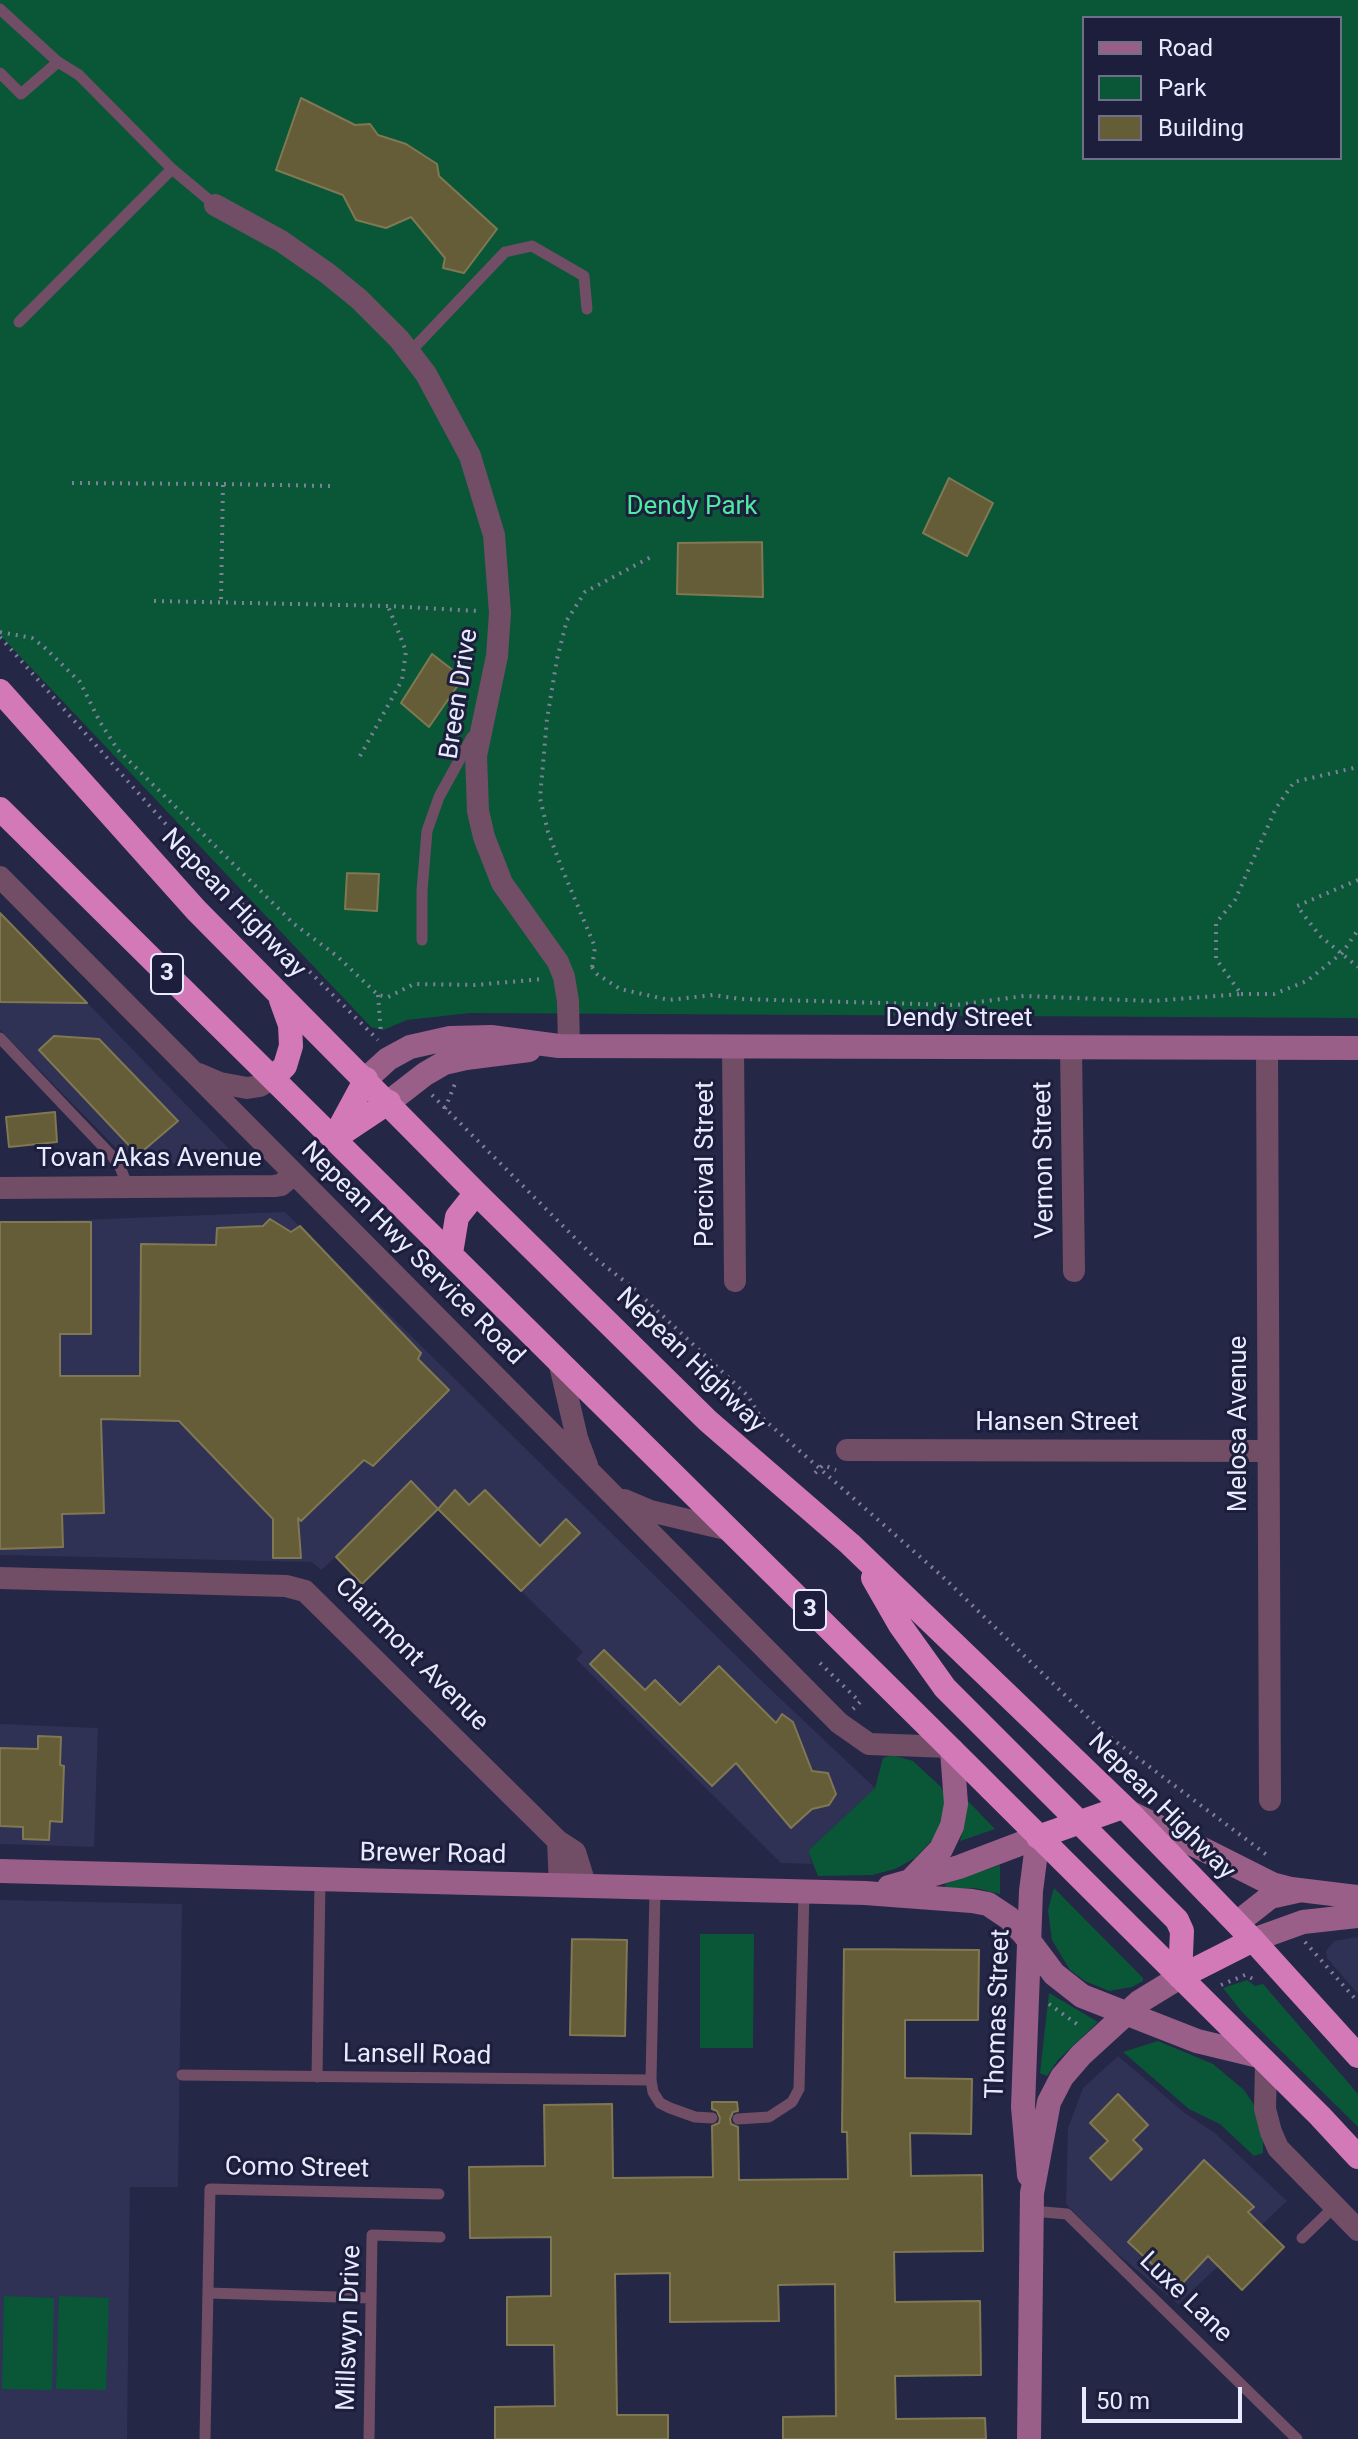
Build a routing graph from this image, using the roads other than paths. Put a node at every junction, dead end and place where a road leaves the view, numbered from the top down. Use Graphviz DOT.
graph roads {
  1 [pos="0,9"];
  2 [pos="58,62"];
  3 [pos="0,73"];
  4 [pos="172,169"];
  5 [pos="215,205"];
  6 [pos="587,309"];
  7 [pos="19,322"];
  8 [pos="410,352"];
  9 [pos="0,691"];
  10 [pos="484,711"];
  11 [pos="0,809"];
  12 [pos="0,877"];
  13 [pos="422,940"];
  14 [pos="274,987"];
  15 [pos="0,1038"];
  16 [pos="564,1046"];
  17 [pos="733,1046"];
  18 [pos="1071,1047"];
  19 [pos="1267,1048"];
  20 [pos="1358,1048"];
  21 [pos="191,1071"];
  22 [pos="273,1078"];
  23 [pos="366,1079"];
  24 [pos="389,1102"];
  25 [pos="334,1138"];
  26 [pos="294,1174"];
  27 [pos="0,1188"];
  28 [pos="129,1188"];
  29 [pos="476,1193"];
  30 [pos="451,1253"];
  31 [pos="1074,1271"];
  32 [pos="735,1281"];
  33 [pos="559,1361"];
  34 [pos="847,1450"];
  35 [pos="1267,1451"];
  36 [pos="593,1476"];
  37 [pos="610,1492"];
  38 [pos="730,1530"];
  39 [pos="857,1551"];
  40 [pos="0,1578"];
  41 [pos="978,1721"];
  42 [pos="950,1749"];
  43 [pos="1270,1800"];
  44 [pos="1126,1809"];
  45 [pos="1081,1822"];
  46 [pos="1038,1837"];
  47 [pos="558,1841"];
  48 [pos="0,1871"];
  49 [pos="320,1880"];
  50 [pos="908,1882"];
  51 [pos="560,1886"];
  52 [pos="586,1887"];
  53 [pos="655,1889"];
  54 [pos="804,1892"];
  55 [pos="1314,1892"];
  56 [pos="865,1893"];
  57 [pos="1358,1897"];
  58 [pos="1358,1916"];
  59 [pos="1245,1931"];
  60 [pos="1030,1941"];
  61 [pos="1180,1977"];
  62 [pos="1125,2015"];
  63 [pos="1358,2056"];
  64 [pos="1262,2060"];
  65 [pos="182,2075"];
  66 [pos="317,2077"];
  67 [pos="651,2080"];
  68 [pos="712,2118"];
  69 [pos="738,2119"];
  70 [pos="1358,2157"];
  71 [pos="439,2194"];
  72 [pos="1032,2202"];
  73 [pos="1334,2207"];
  74 [pos="1358,2230"];
  75 [pos="440,2237"];
  76 [pos="1302,2238"];
  77 [pos="208,2293"];
  78 [pos="370,2298"];
  79 [pos="205,2439"];
  80 [pos="369,2439"];
  81 [pos="1029,2439"];
  82 [pos="1297,2439"];
  1 -- 2 [label="lane"];
  2 -- 3 [label="lane"];
  2 -- 4 [label="lane"];
  4 -- 5 [label="lane"];
  4 -- 7 [label="lane"];
  5 -- 8 [label="street, Breen Drive"];
  6 -- 8 [label="lane"];
  8 -- 10 [label="street, Breen Drive"];
  9 -- 14 [label="highway, Nepean Highway"];
  10 -- 13 [label="lane"];
  10 -- 16 [label="street, Breen Drive"];
  11 -- 22 [label="highway, 3"];
  12 -- 21 [label="street, Nepean Hwy Service Road"];
  14 -- 22 [label="highway"];
  14 -- 23 [label="highway, Nepean Highway"];
  15 -- 28 [label="lane"];
  16 -- 17 [label="street, Dendy Street"];
  16 -- 23 [label="street, Dendy Street"];
  16 -- 24 [label="street, Dendy Street"];
  17 -- 18 [label="street, Dendy Street"];
  17 -- 32 [label="street, Percival Street"];
  18 -- 19 [label="street, Dendy Street"];
  18 -- 31 [label="street, Vernon Street"];
  19 -- 20 [label="street, Dendy Street"];
  19 -- 35 [label="street, Melosa Avenue"];
  21 -- 22 [label="street, Nepean Hwy Service Road"];
  21 -- 26 [label="street, Nepean Hwy Service Road"];
  22 -- 25 [label="highway, 3"];
  23 -- 24 [label="highway, Nepean Highway"];
  23 -- 25 [label="highway"];
  24 -- 25 [label="highway"];
  24 -- 29 [label="highway, Nepean Highway"];
  25 -- 30 [label="highway, 3"];
  26 -- 28 [label="street, Tovan Akas Avenue"];
  26 -- 36 [label="street, Nepean Hwy Service Road"];
  27 -- 28 [label="street, Tovan Akas Avenue"];
  29 -- 30 [label="highway"];
  29 -- 39 [label="highway, Nepean Highway"];
  30 -- 33 [label="highway, 3"];
  33 -- 36 [label="street, Nepean Hwy Service Road"];
  33 -- 38 [label="highway, 3"];
  34 -- 35 [label="street, Hansen Street"];
  35 -- 43 [label="street, Melosa Avenue"];
  36 -- 37 [label="street, Nepean Hwy Service Road"];
  37 -- 38 [label="street, Nepean Hwy Service Road"];
  37 -- 42 [label="street, Nepean Hwy Service Road"];
  38 -- 42 [label="highway, 3"];
  39 -- 41 [label="highway"];
  39 -- 44 [label="highway, Nepean Highway"];
  40 -- 47 [label="street, Clairmont Avenue"];
  41 -- 42 [label="highway"];
  41 -- 45 [label="highway"];
  42 -- 46 [label="highway, 3"];
  42 -- 50 [label="street"];
  44 -- 45 [label="highway"];
  44 -- 55 [label="street"];
  44 -- 59 [label="highway, Nepean Highway"];
  45 -- 46 [label="highway"];
  45 -- 61 [label="highway"];
  46 -- 50 [label="street, Brewer Road"];
  46 -- 60 [label="street, Thomas Street"];
  46 -- 61 [label="highway, 3"];
  47 -- 51 [label="street"];
  47 -- 52 [label="street, Clairmont Avenue"];
  48 -- 49 [label="street, Brewer Road"];
  49 -- 51 [label="street, Brewer Road"];
  49 -- 66 [label="lane"];
  50 -- 56 [label="street, Brewer Road"];
  51 -- 52 [label="street, Brewer Road"];
  52 -- 53 [label="street, Brewer Road"];
  53 -- 54 [label="street, Brewer Road"];
  53 -- 67 [label="lane"];
  54 -- 56 [label="street, Brewer Road"];
  54 -- 69 [label="lane"];
  55 -- 57 [label="street"];
  55 -- 59 [label="street"];
  56 -- 60 [label="street, Brewer Road"];
  58 -- 59 [label="street"];
  59 -- 61 [label="highway"];
  59 -- 63 [label="highway, Nepean Highway"];
  60 -- 62 [label="street, Brewer Road"];
  60 -- 72 [label="street, Thomas Street"];
  61 -- 62 [label="street, Thomas Street"];
  61 -- 64 [label="highway, 3"];
  62 -- 64 [label="street, Brewer Road"];
  62 -- 72 [label="street, Thomas Street"];
  64 -- 70 [label="highway, 3"];
  64 -- 73 [label="street"];
  65 -- 66 [label="lane, Lansell Road"];
  66 -- 67 [label="lane, Lansell Road"];
  67 -- 68 [label="lane"];
  71 -- 77 [label="lane, Como Street"];
  72 -- 81 [label="street, Thomas Street"];
  72 -- 82 [label="lane, Luxe Lane"];
  73 -- 74 [label="street"];
  73 -- 76 [label="lane"];
  75 -- 78 [label="lane, Millswyn Drive"];
  77 -- 78 [label="lane"];
  77 -- 79 [label="lane, Como Street"];
  78 -- 80 [label="lane, Millswyn Drive"];
}
